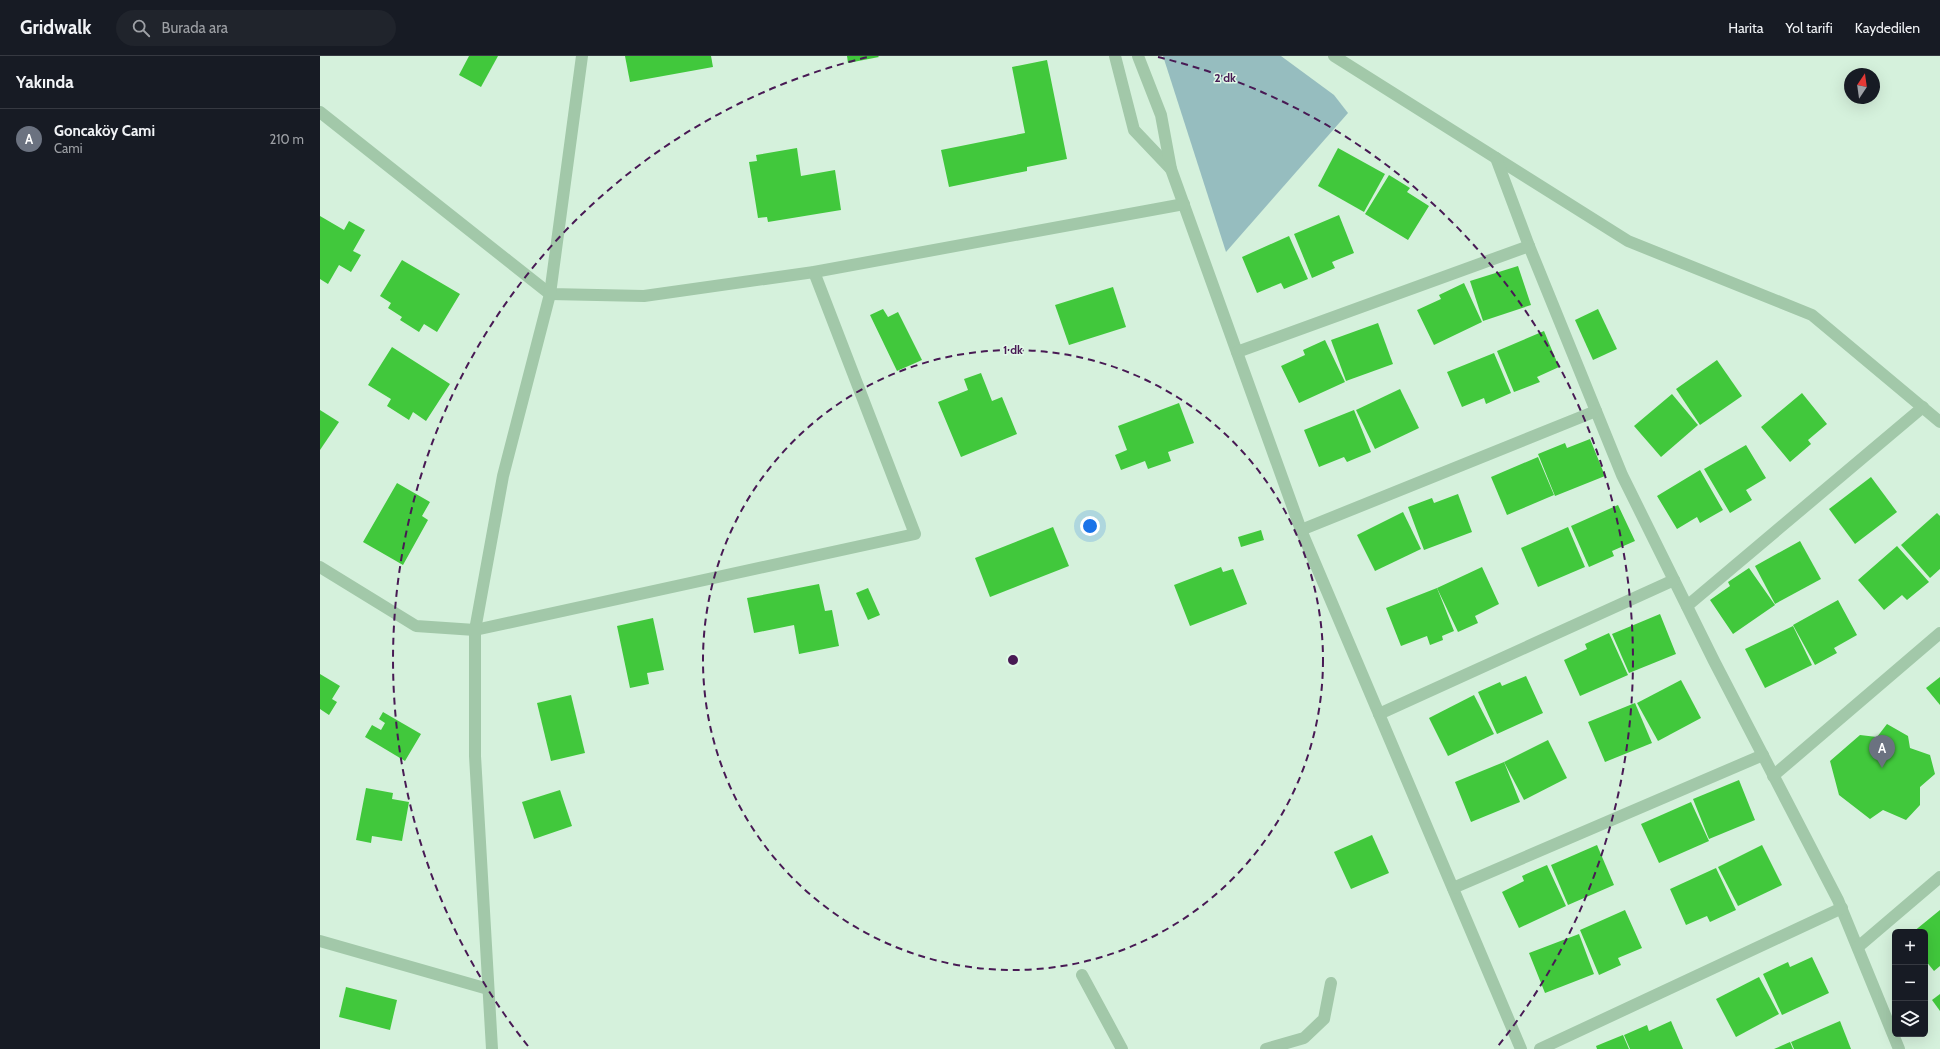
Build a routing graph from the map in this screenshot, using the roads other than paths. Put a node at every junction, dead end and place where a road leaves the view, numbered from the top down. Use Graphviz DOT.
graph roads {
  1 [pos="582,56"];
  2 [pos="1115,56"];
  3 [pos="1138,56"];
  4 [pos="1334,56"];
  5 [pos="320,112"];
  6 [pos="1496,158"];
  7 [pos="1171,169"];
  8 [pos="1184,204"];
  9 [pos="1529,246"];
  10 [pos="814,272"];
  11 [pos="550,294"];
  12 [pos="1237,352"];
  13 [pos="1923,407"];
  14 [pos="1596,411"];
  15 [pos="1940,422"];
  16 [pos="1302,530"];
  17 [pos="320,567"];
  18 [pos="1674,580"];
  19 [pos="1687,606"];
  20 [pos="475,630"];
  21 [pos="1940,633"];
  22 [pos="1379,714"];
  23 [pos="1763,754"];
  24 [pos="1774,776"];
  25 [pos="1940,877"];
  26 [pos="1453,888"];
  27 [pos="1842,908"];
  28 [pos="320,941"];
  29 [pos="1858,947"];
  30 [pos="1082,975"];
  31 [pos="1331,983"];
  32 [pos="488,989"];
  33 [pos="492,1049"];
  34 [pos="1122,1049"];
  35 [pos="1266,1049"];
  36 [pos="1521,1049"];
  37 [pos="1540,1049"];
  38 [pos="1899,1049"];
  1 -- 11 [label="street"];
  2 -- 7 [label="street"];
  3 -- 7 [label="street"];
  4 -- 6 [label="street"];
  5 -- 11 [label="street"];
  6 -- 9 [label="street"];
  6 -- 13 [label="street"];
  7 -- 8 [label="street"];
  8 -- 10 [label="street"];
  8 -- 12 [label="street"];
  9 -- 12 [label="street"];
  9 -- 14 [label="street"];
  10 -- 11 [label="street"];
  10 -- 20 [label="street"];
  11 -- 20 [label="street"];
  12 -- 16 [label="street"];
  13 -- 15 [label="street"];
  13 -- 19 [label="street"];
  14 -- 16 [label="street"];
  14 -- 18 [label="street"];
  16 -- 22 [label="street"];
  17 -- 20 [label="street"];
  18 -- 19 [label="street"];
  18 -- 22 [label="street"];
  19 -- 23 [label="street"];
  20 -- 32 [label="street"];
  21 -- 24 [label="street"];
  22 -- 26 [label="street"];
  23 -- 24 [label="street"];
  23 -- 26 [label="street"];
  24 -- 27 [label="street"];
  25 -- 29 [label="street"];
  26 -- 36 [label="street"];
  27 -- 29 [label="street"];
  27 -- 37 [label="street"];
  28 -- 32 [label="street"];
  29 -- 38 [label="street"];
  30 -- 34 [label="street"];
  31 -- 35 [label="street"];
  32 -- 33 [label="street"];
}
